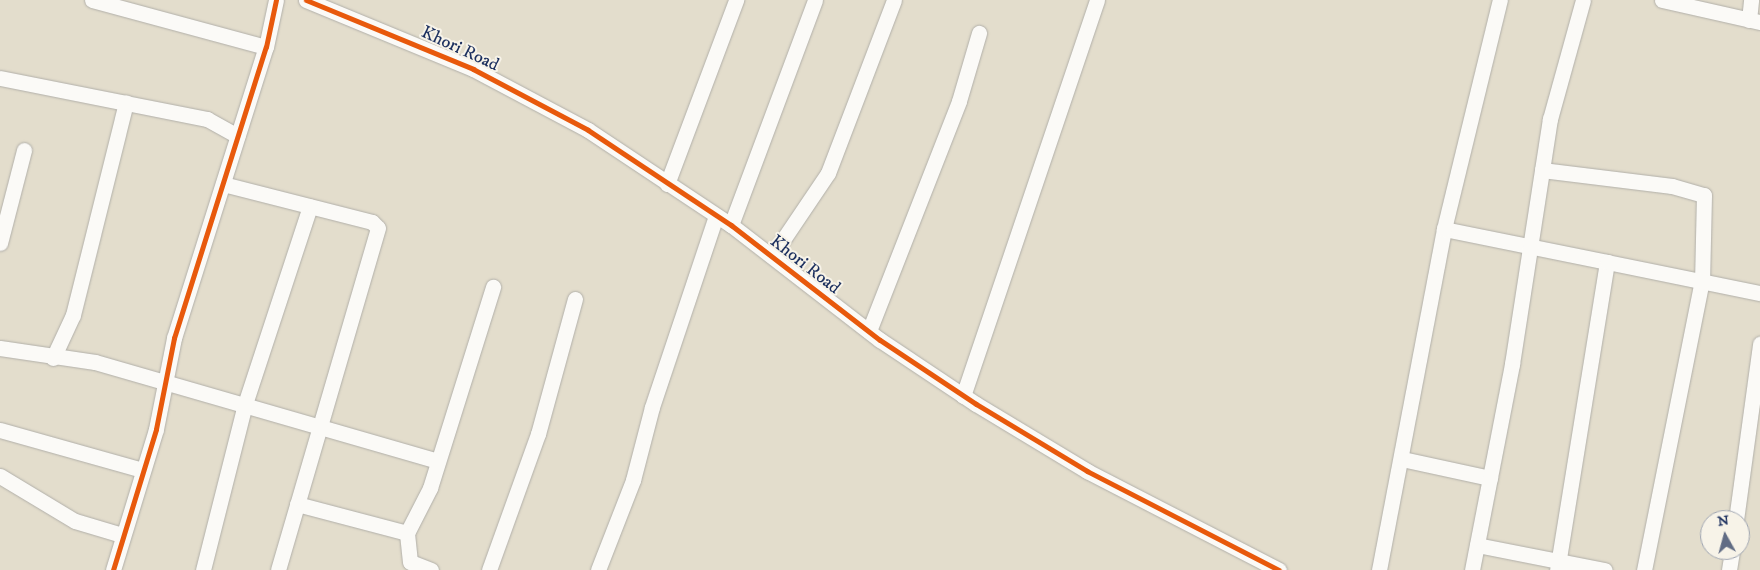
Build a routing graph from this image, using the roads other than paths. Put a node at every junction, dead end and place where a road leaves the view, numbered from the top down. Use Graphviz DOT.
graph roads {
  1 [pos="92,0"];
  2 [pos="276,0"];
  3 [pos="306,0"];
  4 [pos="736,0"];
  5 [pos="815,0"];
  6 [pos="894,0"];
  7 [pos="1097,0"];
  8 [pos="1500,0"];
  9 [pos="1583,0"];
  10 [pos="1662,0"];
  11 [pos="1751,0"];
  12 [pos="1689,3"];
  13 [pos="1754,21"];
  14 [pos="980,33"];
  15 [pos="266,47"];
  16 [pos="0,78"];
  17 [pos="126,103"];
  18 [pos="238,136"];
  19 [pos="24,150"];
  20 [pos="1542,170"];
  21 [pos="223,184"];
  22 [pos="667,184"];
  23 [pos="310,206"];
  24 [pos="716,216"];
  25 [pos="731,225"];
  26 [pos="1444,229"];
  27 [pos="0,243"];
  28 [pos="1530,246"];
  29 [pos="772,256"];
  30 [pos="1607,262"];
  31 [pos="1702,280"];
  32 [pos="493,287"];
  33 [pos="1760,293"];
  34 [pos="575,299"];
  35 [pos="868,331"];
  36 [pos="1760,344"];
  37 [pos="0,348"];
  38 [pos="53,358"];
  39 [pos="165,384"];
  40 [pos="964,396"];
  41 [pos="245,404"];
  42 [pos="322,427"];
  43 [pos="0,430"];
  44 [pos="1402,459"];
  45 [pos="437,461"];
  46 [pos="142,470"];
  47 [pos="0,476"];
  48 [pos="1490,478"];
  49 [pos="297,504"];
  50 [pos="1737,510"];
  51 [pos="407,533"];
  52 [pos="122,535"];
  53 [pos="1477,545"];
  54 [pos="1559,564"];
  55 [pos="426,569"];
  56 [pos="113,570"];
  57 [pos="203,570"];
  58 [pos="278,570"];
  59 [pos="489,570"];
  60 [pos="598,570"];
  61 [pos="1278,570"];
  62 [pos="1380,570"];
  63 [pos="1472,570"];
  64 [pos="1605,570"];
  65 [pos="1644,570"];
  1 -- 15 [label="street"];
  2 -- 15 [label="street"];
  3 -- 22 [label="street, Khori Road"];
  4 -- 22 [label="street"];
  5 -- 25 [label="street"];
  6 -- 29 [label="street"];
  7 -- 40 [label="street"];
  8 -- 26 [label="street"];
  9 -- 20 [label="street"];
  10 -- 12 [label="street"];
  11 -- 13 [label="street"];
  12 -- 13 [label="street"];
  14 -- 35 [label="street"];
  15 -- 18 [label="street"];
  16 -- 17 [label="street"];
  17 -- 18 [label="street"];
  17 -- 38 [label="street"];
  18 -- 21 [label="street"];
  19 -- 27 [label="street"];
  20 -- 28 [label="street"];
  20 -- 31 [label="street"];
  21 -- 23 [label="street"];
  21 -- 39 [label="street"];
  22 -- 24 [label="street, Khori Road"];
  23 -- 41 [label="street"];
  23 -- 42 [label="street"];
  24 -- 25 [label="street, Khori Road"];
  24 -- 60 [label="street"];
  25 -- 29 [label="street, Khori Road"];
  26 -- 28 [label="street"];
  26 -- 44 [label="street"];
  28 -- 30 [label="street"];
  28 -- 48 [label="street"];
  29 -- 35 [label="street, Khori Road"];
  30 -- 31 [label="street"];
  30 -- 54 [label="street"];
  31 -- 33 [label="street"];
  31 -- 65 [label="street"];
  32 -- 45 [label="street"];
  34 -- 59 [label="street"];
  35 -- 40 [label="street, Khori Road"];
  36 -- 50 [label="street"];
  37 -- 38 [label="street"];
  38 -- 39 [label="street"];
  39 -- 41 [label="street"];
  39 -- 46 [label="street"];
  40 -- 61 [label="street, Khori Road"];
  41 -- 42 [label="street"];
  41 -- 57 [label="street"];
  42 -- 45 [label="street"];
  42 -- 49 [label="street"];
  43 -- 46 [label="street"];
  44 -- 48 [label="street"];
  44 -- 62 [label="street"];
  45 -- 51 [label="street"];
  46 -- 52 [label="street"];
  47 -- 52 [label="street"];
  48 -- 53 [label="street"];
  49 -- 51 [label="street"];
  49 -- 58 [label="street"];
  51 -- 55 [label="street"];
  52 -- 56 [label="street"];
  53 -- 54 [label="street"];
  53 -- 63 [label="street"];
  54 -- 64 [label="street"];
}
